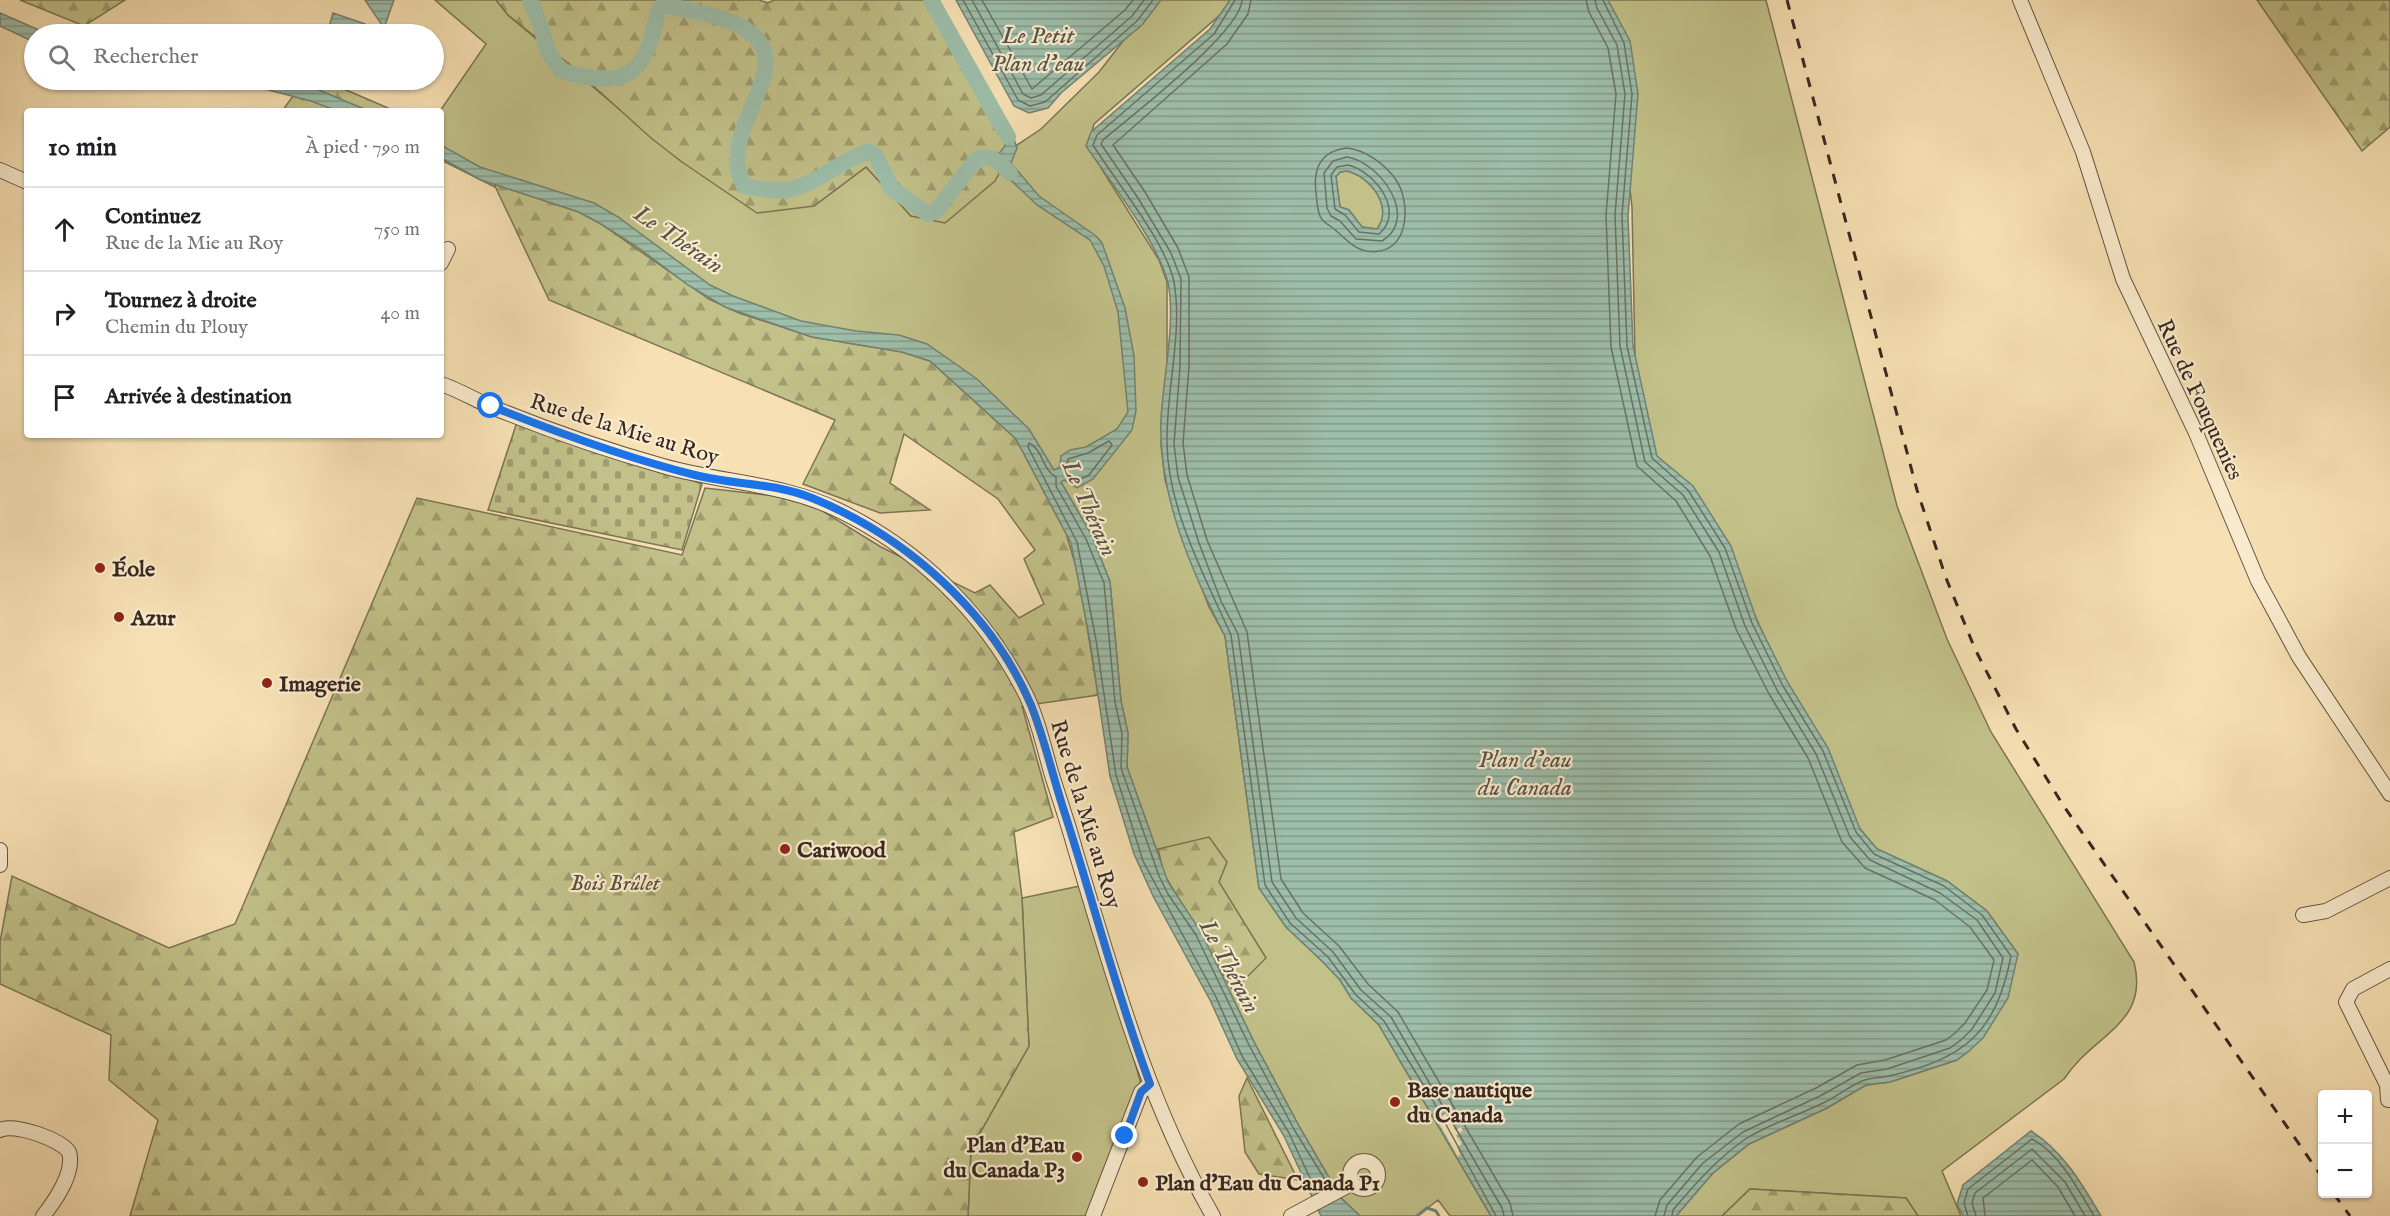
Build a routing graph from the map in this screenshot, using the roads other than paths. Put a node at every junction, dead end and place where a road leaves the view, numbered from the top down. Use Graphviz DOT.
graph roads {
  1 [pos="2020,0"];
  2 [pos="0,170"];
  3 [pos="24,177"];
  4 [pos="448,249"];
  5 [pos="444,257"];
  6 [pos="444,385"];
  7 [pos="2390,794"];
  8 [pos="0,850"];
  9 [pos="0,865"];
  10 [pos="2390,878"];
  11 [pos="2303,915"];
  12 [pos="2390,969"];
  13 [pos="1150,1084"];
  14 [pos="2388,1100"];
  15 [pos="1157,1101"];
  16 [pos="1134,1113"];
  17 [pos="0,1130"];
  18 [pos="1347,1186"];
  19 [pos="43,1216"];
  20 [pos="1093,1216"];
  21 [pos="1213,1216"];
  22 [pos="1291,1216"];
  1 -- 7 [label="street, Rue de Fouquenies"];
  2 -- 3 [label="street"];
  4 -- 5 [label="street"];
  6 -- 13 [label="street, Rue de la Mie au Roy"];
  8 -- 9 [label="street"];
  10 -- 11 [label="street"];
  12 -- 14 [label="street"];
  13 -- 15 [label="street, Rue de la Mie au Roy"];
  13 -- 16 [label="street"];
  15 -- 16 [label="street"];
  15 -- 21 [label="street, Rue de la Mie au Roy"];
  16 -- 20 [label="street"];
  17 -- 19 [label="street"];
  18 -- 22 [label="street"];
}
